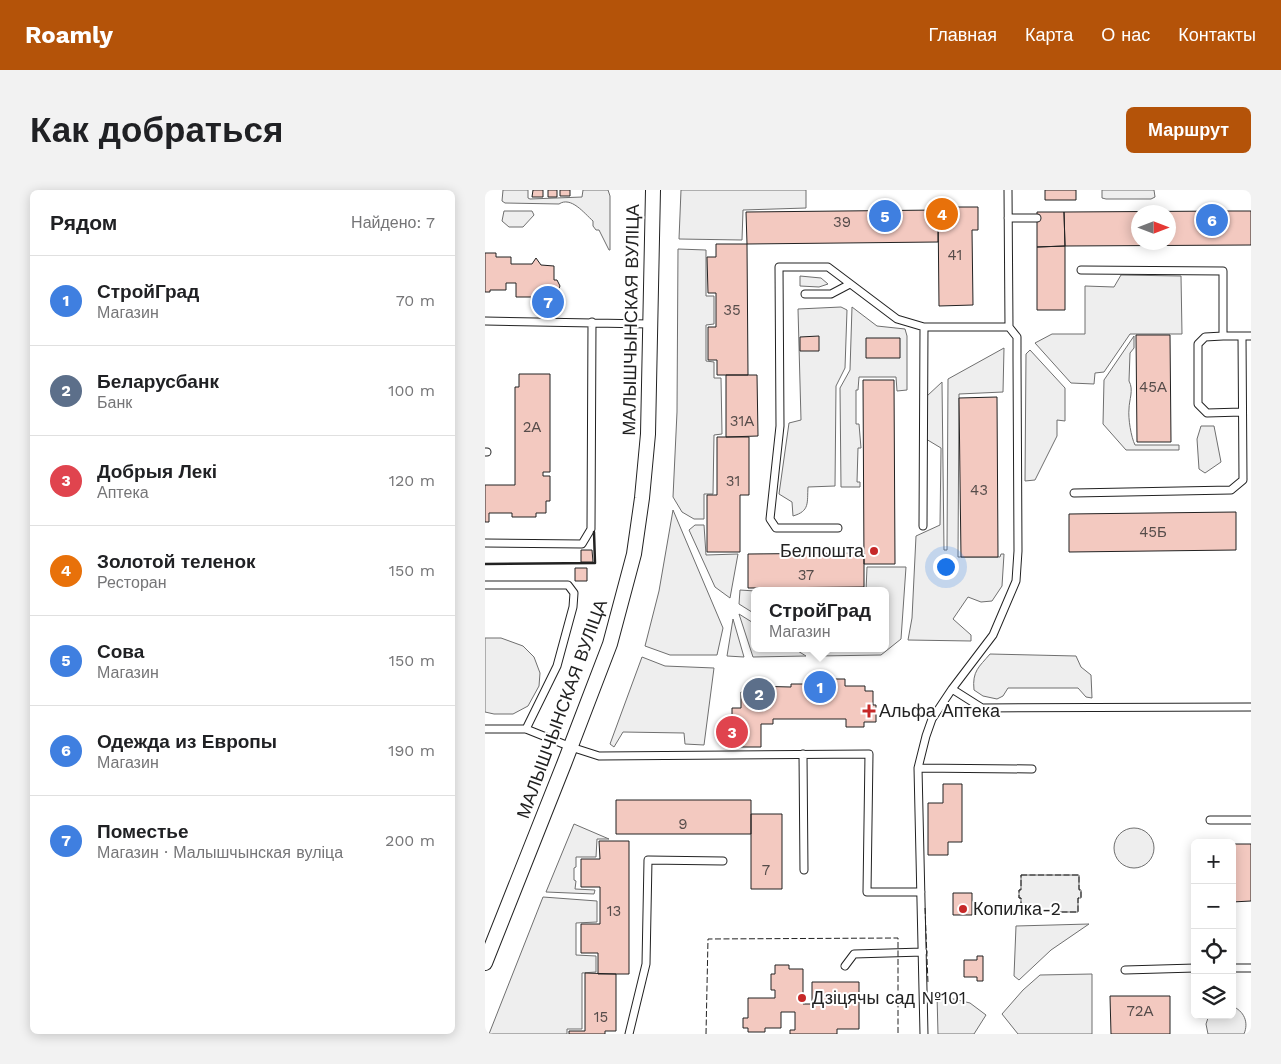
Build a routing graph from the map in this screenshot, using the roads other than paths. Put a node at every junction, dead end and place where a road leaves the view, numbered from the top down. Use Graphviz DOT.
graph roads {
  1 [pos="653,190"];
  2 [pos="1008,190"];
  3 [pos="1008,218"];
  4 [pos="1037,218"];
  5 [pos="1081,270"];
  6 [pos="850,284"];
  7 [pos="805,294"];
  8 [pos="485,321"];
  9 [pos="591,322"];
  10 [pos="650,324"];
  11 [pos="924,327"];
  12 [pos="1009,327"];
  13 [pos="1223,336"];
  14 [pos="1242,336"];
  15 [pos="1251,336"];
  16 [pos="1242,412"];
  17 [pos="1074,493"];
  18 [pos="923,526"];
  19 [pos="838,528"];
  20 [pos="485,543"];
  21 [pos="485,585"];
  22 [pos="952,689"];
  23 [pos="1251,707"];
  24 [pos="485,728"];
  25 [pos="526,729"];
  26 [pos="571,747"];
  27 [pos="803,754"];
  28 [pos="918,768"];
  29 [pos="1032,769"];
  30 [pos="1209,820"];
  31 [pos="1251,820"];
  32 [pos="723,861"];
  33 [pos="804,870"];
  34 [pos="921,892"];
  35 [pos="923,952"];
  36 [pos="485,963"];
  37 [pos="845,966"];
  38 [pos="1191,968"];
  39 [pos="1236,968"];
  40 [pos="1251,968"];
  41 [pos="1125,970"];
  42 [pos="629,1034"];
  43 [pos="924,1034"];
  1 -- 10 [label="street, МАЛЫШЧЫНСКАЯ ВУЛІЦА"];
  2 -- 3 [label="lane"];
  3 -- 4 [label="lane"];
  3 -- 12 [label="lane"];
  5 -- 13 [label="lane"];
  6 -- 7 [label="lane"];
  6 -- 11 [label="lane"];
  6 -- 19 [label="lane"];
  8 -- 9 [label="lane"];
  9 -- 10 [label="lane"];
  9 -- 20 [label="lane"];
  10 -- 26 [label="street, МАЛЫШЧЫНСКАЯ ВУЛІЦА"];
  11 -- 12 [label="lane"];
  11 -- 18 [label="lane"];
  12 -- 22 [label="lane"];
  13 -- 14 [label="lane"];
  13 -- 16 [label="lane"];
  14 -- 15 [label="lane"];
  14 -- 16 [label="lane"];
  16 -- 17 [label="lane"];
  21 -- 25 [label="lane"];
  22 -- 23 [label="lane"];
  22 -- 28 [label="lane"];
  24 -- 25 [label="lane"];
  25 -- 26 [label="lane"];
  26 -- 27 [label="lane"];
  26 -- 36 [label="street, МАЛЫШЧЫНСКАЯ ВУЛІЦА"];
  27 -- 33 [label="lane"];
  27 -- 34 [label="lane"];
  28 -- 29 [label="lane"];
  28 -- 34 [label="lane"];
  30 -- 31 [label="lane"];
  32 -- 42 [label="lane"];
  34 -- 35 [label="lane"];
  35 -- 37 [label="lane"];
  35 -- 43 [label="lane"];
  38 -- 41 [label="lane"];
  39 -- 40 [label="lane"];
}
